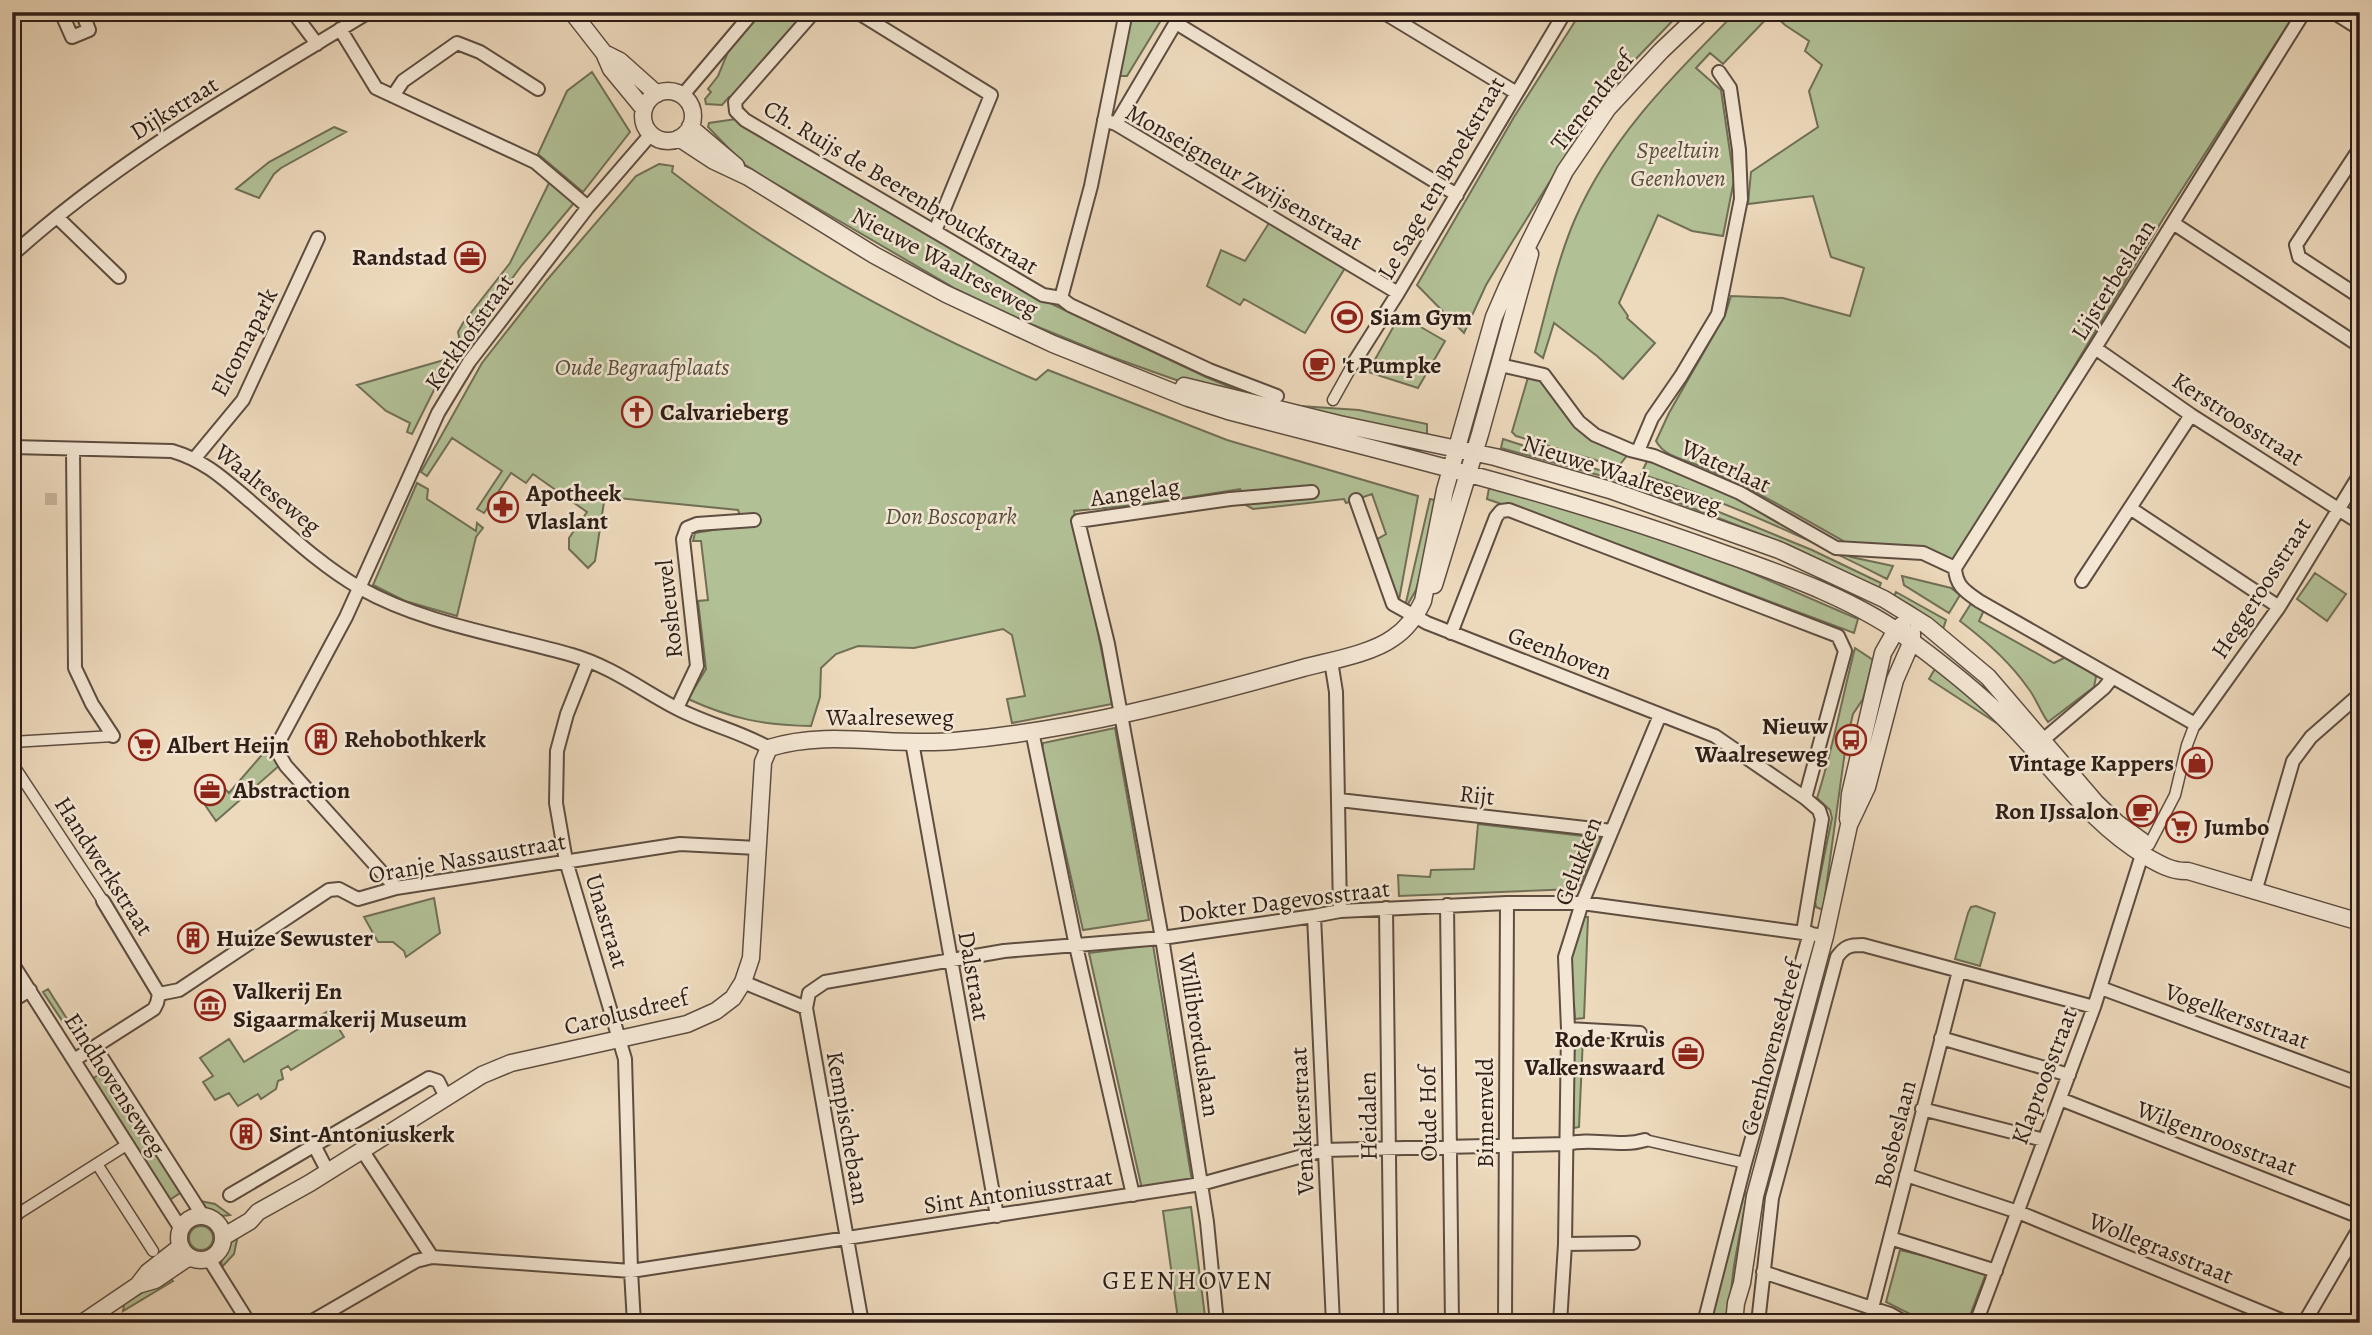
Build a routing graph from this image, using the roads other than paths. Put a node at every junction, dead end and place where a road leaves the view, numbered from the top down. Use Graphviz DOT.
graph roads {
  1 [pos="61,12"];
  2 [pos="82,12"];
  3 [pos="293,12"];
  4 [pos="369,12"];
  5 [pos="572,12"];
  6 [pos="753,12"];
  7 [pos="814,12"];
  8 [pos="857,12"];
  9 [pos="1126,12"];
  10 [pos="1383,12"];
  11 [pos="1565,12"];
  12 [pos="1702,12"];
  13 [pos="2304,12"];
  14 [pos="2333,12"];
  15 [pos="1179,18"];
  16 [pos="340,29"];
  17 [pos="2360,29"];
  18 [pos="317,44"];
  19 [pos="604,52"];
  20 [pos="1719,72"];
  21 [pos="538,89"];
  22 [pos="1515,92"];
  23 [pos="657,94"];
  24 [pos="393,96"];
  25 [pos="682,96"];
  26 [pos="644,109"];
  27 [pos="1110,122"];
  28 [pos="685,133"];
  29 [pos="651,135"];
  30 [pos="2360,148"];
  31 [pos="1457,195"];
  32 [pos="589,207"];
  33 [pos="57,217"];
  34 [pos="2173,223"];
  35 [pos="935,231"];
  36 [pos="1535,231"];
  37 [pos="318,238"];
  38 [pos="12,255"];
  39 [pos="119,277"];
  40 [pos="1398,293"];
  41 [pos="2360,297"];
  42 [pos="1061,298"];
  43 [pos="2360,346"];
  44 [pos="2095,348"];
  45 [pos="1353,364"];
  46 [pos="1500,365"];
  47 [pos="1128,373"];
  48 [pos="1277,396"];
  49 [pos="1333,400"];
  50 [pos="2191,415"];
  51 [pos="12,447"];
  52 [pos="1457,448"];
  53 [pos="73,449"];
  54 [pos="1638,451"];
  55 [pos="1475,452"];
  56 [pos="195,458"];
  57 [pos="1451,469"];
  58 [pos="1468,474"];
  59 [pos="2360,474"];
  60 [pos="1312,492"];
  61 [pos="1356,499"];
  62 [pos="2130,508"];
  63 [pos="2338,508"];
  64 [pos="754,520"];
  65 [pos="2360,523"];
  66 [pos="1955,568"];
  67 [pos="2082,581"];
  68 [pos="360,587"];
  69 [pos="2279,607"];
  70 [pos="1419,609"];
  71 [pos="1914,616"];
  72 [pos="1896,630"];
  73 [pos="1451,633"];
  74 [pos="1912,641"];
  75 [pos="588,661"];
  76 [pos="1331,661"];
  77 [pos="2112,678"];
  78 [pos="2360,694"];
  79 [pos="677,708"];
  80 [pos="1121,715"];
  81 [pos="1660,715"];
  82 [pos="2196,724"];
  83 [pos="1032,731"];
  84 [pos="113,736"];
  85 [pos="912,742"];
  86 [pos="12,743"];
  87 [pos="2039,744"];
  88 [pos="769,748"];
  89 [pos="12,763"];
  90 [pos="22,779"];
  91 [pos="12,785"];
  92 [pos="1805,798"];
  93 [pos="1339,800"];
  94 [pos="1849,825"];
  95 [pos="1612,831"];
  96 [pos="757,848"];
  97 [pos="2144,854"];
  98 [pos="566,861"];
  99 [pos="396,888"];
  100 [pos="2255,892"];
  101 [pos="103,901"];
  102 [pos="1507,903"];
  103 [pos="1582,903"];
  104 [pos="1447,905"];
  105 [pos="1386,908"];
  106 [pos="1340,911"];
  107 [pos="1314,916"];
  108 [pos="2360,922"];
  109 [pos="1812,933"];
  110 [pos="1162,938"];
  111 [pos="1076,946"];
  112 [pos="950,961"];
  113 [pos="12,963"];
  114 [pos="1959,971"];
  115 [pos="743,982"];
  116 [pos="2101,988"];
  117 [pos="30,990"];
  118 [pos="159,994"];
  119 [pos="12,1001"];
  120 [pos="2094,1007"];
  121 [pos="806,1008"];
  122 [pos="1568,1029"];
  123 [pos="1640,1033"];
  124 [pos="621,1038"];
  125 [pos="1941,1038"];
  126 [pos="95,1047"];
  127 [pos="74,1060"];
  128 [pos="2069,1075"];
  129 [pos="2360,1084"];
  130 [pos="446,1097"];
  131 [pos="2060,1099"];
  132 [pos="1922,1109"];
  133 [pos="1645,1140"];
  134 [pos="2044,1140"];
  135 [pos="128,1144"];
  136 [pos="1566,1144"];
  137 [pos="1506,1146"];
  138 [pos="315,1147"];
  139 [pos="1449,1147"];
  140 [pos="1390,1148"];
  141 [pos="362,1150"];
  142 [pos="1324,1150"];
  143 [pos="1745,1163"];
  144 [pos="97,1164"];
  145 [pos="328,1172"];
  146 [pos="1906,1175"];
  147 [pos="1201,1184"];
  148 [pos="230,1195"];
  149 [pos="1133,1195"];
  150 [pos="2018,1212"];
  151 [pos="13,1214"];
  152 [pos="203,1216"];
  153 [pos="997,1216"];
  154 [pos="2360,1217"];
  155 [pos="2360,1227"];
  156 [pos="181,1229"];
  157 [pos="220,1231"];
  158 [pos="846,1238"];
  159 [pos="1891,1238"];
  160 [pos="1633,1243"];
  161 [pos="1564,1244"];
  162 [pos="153,1251"];
  163 [pos="185,1252"];
  164 [pos="432,1257"];
  165 [pos="209,1259"];
  166 [pos="631,1271"];
  167 [pos="1996,1271"];
  168 [pos="1763,1272"];
  169 [pos="1742,1283"];
  170 [pos="1872,1308"];
  171 [pos="1979,1322"];
  172 [pos="82,1323"];
  173 [pos="249,1323"];
  174 [pos="309,1323"];
  175 [pos="634,1323"];
  176 [pos="862,1323"];
  177 [pos="1217,1323"];
  178 [pos="1334,1323"];
  179 [pos="1391,1323"];
  180 [pos="1452,1323"];
  181 [pos="1505,1323"];
  182 [pos="1560,1323"];
  183 [pos="1704,1323"];
  184 [pos="1734,1323"];
  185 [pos="1744,1323"];
  186 [pos="1758,1323"];
  187 [pos="1906,1323"];
  188 [pos="2288,1323"];
  189 [pos="2304,1323"];
  1 -- 2 [label="street"];
  3 -- 18 [label="street"];
  4 -- 16 [label="street, Dijkstraat"];
  5 -- 19 [label="street"];
  6 -- 25 [label="street"];
  7 -- 35 [label="street, Ch. Ruijs de Beerenbrouckstraat"];
  8 -- 35 [label="street"];
  9 -- 27 [label="street"];
  10 -- 22 [label="street"];
  11 -- 22 [label="street, Le Sage ten Broekstraat"];
  12 -- 36 [label="street, Tienendreef"];
  13 -- 34 [label="street, Lijsterbeslaan"];
  14 -- 17 [label="street"];
  15 -- 27 [label="street"];
  15 -- 31 [label="street"];
  16 -- 18 [label="street, Dijkstraat"];
  16 -- 24 [label="street"];
  18 -- 33 [label="street, Dijkstraat"];
  19 -- 23 [label="street"];
  19 -- 26 [label="street"];
  20 -- 54 [label="street"];
  21 -- 24 [label="street"];
  22 -- 31 [label="street, Le Sage ten Broekstraat"];
  23 -- 25 [label="street"];
  23 -- 26 [label="street"];
  24 -- 32 [label="street"];
  25 -- 28 [label="street"];
  26 -- 29 [label="street"];
  27 -- 40 [label="street, Monseigneur Zwijsenstraat"];
  27 -- 42 [label="street"];
  28 -- 29 [label="street"];
  28 -- 47 [label="street, Nieuwe Waalreseweg"];
  29 -- 32 [label="street, Kerkhofstraat"];
  30 -- 41 [label="street"];
  31 -- 40 [label="street, Le Sage ten Broekstraat"];
  32 -- 68 [label="street, Kerkhofstraat"];
  33 -- 38 [label="street, Dijkstraat"];
  33 -- 39 [label="street"];
  34 -- 43 [label="street"];
  34 -- 44 [label="street, Lijsterbeslaan"];
  35 -- 42 [label="street, Ch. Ruijs de Beerenbrouckstraat"];
  36 -- 46 [label="street, Tienendreef"];
  36 -- 52 [label="street, Tienendreef"];
  37 -- 56 [label="street, Elcomapark"];
  40 -- 45 [label="street, Le Sage ten Broekstraat"];
  42 -- 48 [label="street, Ch. Ruijs de Beerenbrouckstraat"];
  44 -- 50 [label="street, Kerstroosstraat"];
  44 -- 66 [label="street, Lijsterbeslaan"];
  45 -- 49 [label="street"];
  46 -- 54 [label="street, Waterlaat"];
  46 -- 55 [label="street, Tienendreef"];
  47 -- 52 [label="street, Nieuwe Waalreseweg"];
  47 -- 57 [label="street, Nieuwe Waalreseweg"];
  50 -- 62 [label="street"];
  50 -- 63 [label="street, Kerstroosstraat"];
  51 -- 53 [label="street, Waalreseweg"];
  52 -- 55 [label="street, Nieuwe Waalreseweg"];
  52 -- 57 [label="street, Tienendreef"];
  53 -- 56 [label="street, Waalreseweg"];
  53 -- 84 [label="street"];
  54 -- 66 [label="street, Waterlaat"];
  55 -- 58 [label="street, Tienendreef"];
  55 -- 71 [label="street, Nieuwe Waalreseweg"];
  56 -- 68 [label="street, Waalreseweg"];
  57 -- 58 [label="street, Nieuwe Waalreseweg"];
  57 -- 70 [label="street"];
  58 -- 70 [label="street, Waalreseweg"];
  58 -- 72 [label="street, Nieuwe Waalreseweg"];
  59 -- 63 [label="street, Heggeroosstraat"];
  60 -- 80 [label="street, Aangelag"];
  61 -- 70 [label="street, Geenhoven"];
  62 -- 67 [label="street"];
  62 -- 69 [label="street"];
  63 -- 65 [label="street, Kerstroosstraat"];
  63 -- 69 [label="street, Heggeroosstraat"];
  64 -- 79 [label="street, Rosheuvel"];
  66 -- 77 [label="street"];
  68 -- 75 [label="street, Waalreseweg"];
  68 -- 99 [label="street, Kerkhofstraat"];
  69 -- 82 [label="street, Heggeroosstraat"];
  70 -- 73 [label="street, Geenhoven"];
  70 -- 76 [label="street, Waalreseweg"];
  71 -- 72 [label="street, Geenhovensedreef"];
  71 -- 74 [label="street, Geenhovensedreef"];
  71 -- 87 [label="street, Nieuwe Waalreseweg"];
  72 -- 74 [label="street, Nieuwe Waalreseweg"];
  72 -- 94 [label="street, Geenhovensedreef"];
  73 -- 81 [label="street, Geenhoven"];
  73 -- 92 [label="street"];
  74 -- 87 [label="street, Nieuwe Waalreseweg"];
  74 -- 94 [label="street, Geenhovensedreef"];
  75 -- 79 [label="street, Waalreseweg"];
  75 -- 98 [label="street, Unastraat"];
  76 -- 80 [label="street, Waalreseweg"];
  76 -- 93 [label="street"];
  77 -- 82 [label="street"];
  77 -- 87 [label="street"];
  78 -- 100 [label="street"];
  79 -- 88 [label="street, Waalreseweg"];
  80 -- 83 [label="street, Waalreseweg"];
  80 -- 110 [label="street, Willibrorduslaan"];
  81 -- 92 [label="street, Geenhoven"];
  81 -- 95 [label="street, Gelukken"];
  82 -- 97 [label="street"];
  83 -- 85 [label="street, Waalreseweg"];
  83 -- 111 [label="street"];
  84 -- 86 [label="street"];
  85 -- 88 [label="street, Waalreseweg"];
  85 -- 112 [label="street, Dalstraat"];
  87 -- 97 [label="street, Nieuwe Waalreseweg"];
  88 -- 96 [label="street, Carolusdreef"];
  89 -- 90 [label="street, Handwerkstraat"];
  90 -- 91 [label="street"];
  90 -- 101 [label="street, Handwerkstraat"];
  92 -- 109 [label="street, Geenhovensedreef"];
  93 -- 95 [label="street, Rijt"];
  93 -- 106 [label="street"];
  94 -- 109 [label="street, Geenhovensedreef"];
  95 -- 103 [label="street, Gelukken"];
  96 -- 98 [label="street, Oranje Nassaustraat"];
  96 -- 115 [label="street, Carolusdreef"];
  97 -- 100 [label="street, Nieuwe Waalreseweg"];
  97 -- 116 [label="street, Klaproosstraat"];
  98 -- 99 [label="street, Oranje Nassaustraat"];
  98 -- 124 [label="street, Unastraat"];
  99 -- 118 [label="street, Oranje Nassaustraat"];
  100 -- 108 [label="street, Nieuwe Waalreseweg"];
  101 -- 118 [label="street, Handwerkstraat"];
  102 -- 103 [label="street, Dokter Dagevosstraat"];
  102 -- 104 [label="street, Dokter Dagevosstraat"];
  102 -- 137 [label="street, Binnenveld"];
  103 -- 109 [label="street, Dokter Dagevosstraat"];
  103 -- 122 [label="street, Gelukken"];
  104 -- 105 [label="street, Dokter Dagevosstraat"];
  104 -- 139 [label="street, Oude Hof"];
  105 -- 106 [label="street, Dokter Dagevosstraat"];
  105 -- 140 [label="street, Heidalen"];
  106 -- 107 [label="street, Dokter Dagevosstraat"];
  107 -- 110 [label="street, Dokter Dagevosstraat"];
  107 -- 142 [label="street, Venakkerstraat"];
  109 -- 143 [label="street, Geenhovensedreef"];
  109 -- 169 [label="street, Geenhovensedreef"];
  110 -- 111 [label="street, Dokter Dagevosstraat"];
  110 -- 147 [label="street, Willibrorduslaan"];
  111 -- 112 [label="street, Dokter Dagevosstraat"];
  111 -- 149 [label="street"];
  112 -- 121 [label="street, Dokter Dagevosstraat"];
  112 -- 153 [label="street, Dalstraat"];
  113 -- 117 [label="street, Eindhovenseweg"];
  114 -- 120 [label="street"];
  114 -- 125 [label="street, Bosbeslaan"];
  114 -- 168 [label="street, Geenhovensedreef"];
  115 -- 121 [label="street"];
  115 -- 124 [label="street, Carolusdreef"];
  116 -- 120 [label="street, Klaproosstraat"];
  116 -- 129 [label="street, Vogelkersstraat"];
  117 -- 119 [label="street"];
  117 -- 127 [label="street, Eindhovenseweg"];
  118 -- 126 [label="street, Oranje Nassaustraat"];
  120 -- 128 [label="street, Klaproosstraat"];
  121 -- 158 [label="street, Kempischebaan"];
  122 -- 123 [label="street"];
  122 -- 136 [label="street, Gelukken"];
  124 -- 130 [label="street, Carolusdreef"];
  124 -- 166 [label="street, Unastraat"];
  125 -- 128 [label="street"];
  125 -- 132 [label="street, Bosbeslaan"];
  126 -- 127 [label="street, Oranje Nassaustraat"];
  126 -- 152 [label="street, Eindhovenseweg"];
  127 -- 135 [label="street, Eindhovenseweg"];
  128 -- 131 [label="street, Klaproosstraat"];
  130 -- 138 [label="street"];
  130 -- 141 [label="street, Carolusdreef"];
  131 -- 134 [label="street, Klaproosstraat"];
  131 -- 154 [label="street, Wilgenroosstraat"];
  132 -- 134 [label="street"];
  132 -- 146 [label="street, Bosbeslaan"];
  133 -- 136 [label="street, Sint Antoniusstraat"];
  133 -- 143 [label="street, Sint Antoniusstraat"];
  134 -- 150 [label="street, Klaproosstraat"];
  135 -- 144 [label="street"];
  135 -- 156 [label="street, Eindhovenseweg"];
  136 -- 137 [label="street, Sint Antoniusstraat"];
  136 -- 161 [label="street, Gelukken"];
  137 -- 139 [label="street, Sint Antoniusstraat"];
  137 -- 181 [label="street, Binnenveld"];
  138 -- 145 [label="street"];
  138 -- 148 [label="street"];
  139 -- 140 [label="street, Sint Antoniusstraat"];
  139 -- 180 [label="street, Oude Hof"];
  140 -- 142 [label="street, Sint Antoniusstraat"];
  140 -- 179 [label="street, Heidalen"];
  141 -- 145 [label="street, Carolusdreef"];
  141 -- 164 [label="street"];
  142 -- 147 [label="street, Sint Antoniusstraat"];
  142 -- 178 [label="street, Venakkerstraat"];
  143 -- 183 [label="street, Geenhovensedreef"];
  144 -- 151 [label="street"];
  144 -- 162 [label="street"];
  145 -- 157 [label="street, Carolusdreef"];
  146 -- 150 [label="street, Wollegrasstraat"];
  146 -- 159 [label="street, Bosbeslaan"];
  147 -- 149 [label="street, Sint Antoniusstraat"];
  147 -- 177 [label="street, Willibrorduslaan"];
  149 -- 153 [label="street, Sint Antoniusstraat"];
  150 -- 167 [label="street, Klaproosstraat"];
  150 -- 188 [label="street, Wollegrasstraat"];
  152 -- 156 [label="street"];
  152 -- 157 [label="street"];
  153 -- 158 [label="street, Sint Antoniusstraat"];
  155 -- 189 [label="street"];
  156 -- 163 [label="street"];
  157 -- 165 [label="street"];
  158 -- 166 [label="street, Sint Antoniusstraat"];
  158 -- 176 [label="street, Kempischebaan"];
  159 -- 167 [label="street"];
  159 -- 170 [label="street, Bosbeslaan"];
  160 -- 161 [label="street"];
  161 -- 182 [label="street, Gelukken"];
  163 -- 165 [label="street"];
  163 -- 172 [label="street"];
  164 -- 166 [label="street, Sint Antoniusstraat"];
  164 -- 174 [label="street, Sint Antoniusstraat"];
  165 -- 173 [label="street"];
  166 -- 175 [label="street, Unastraat"];
  167 -- 171 [label="street, Klaproosstraat"];
  168 -- 170 [label="street"];
  168 -- 186 [label="street, Geenhovensedreef"];
  169 -- 184 [label="street, Geenhovensedreef"];
  169 -- 185 [label="street, Geenhovensedreef"];
  170 -- 187 [label="street"];
}
